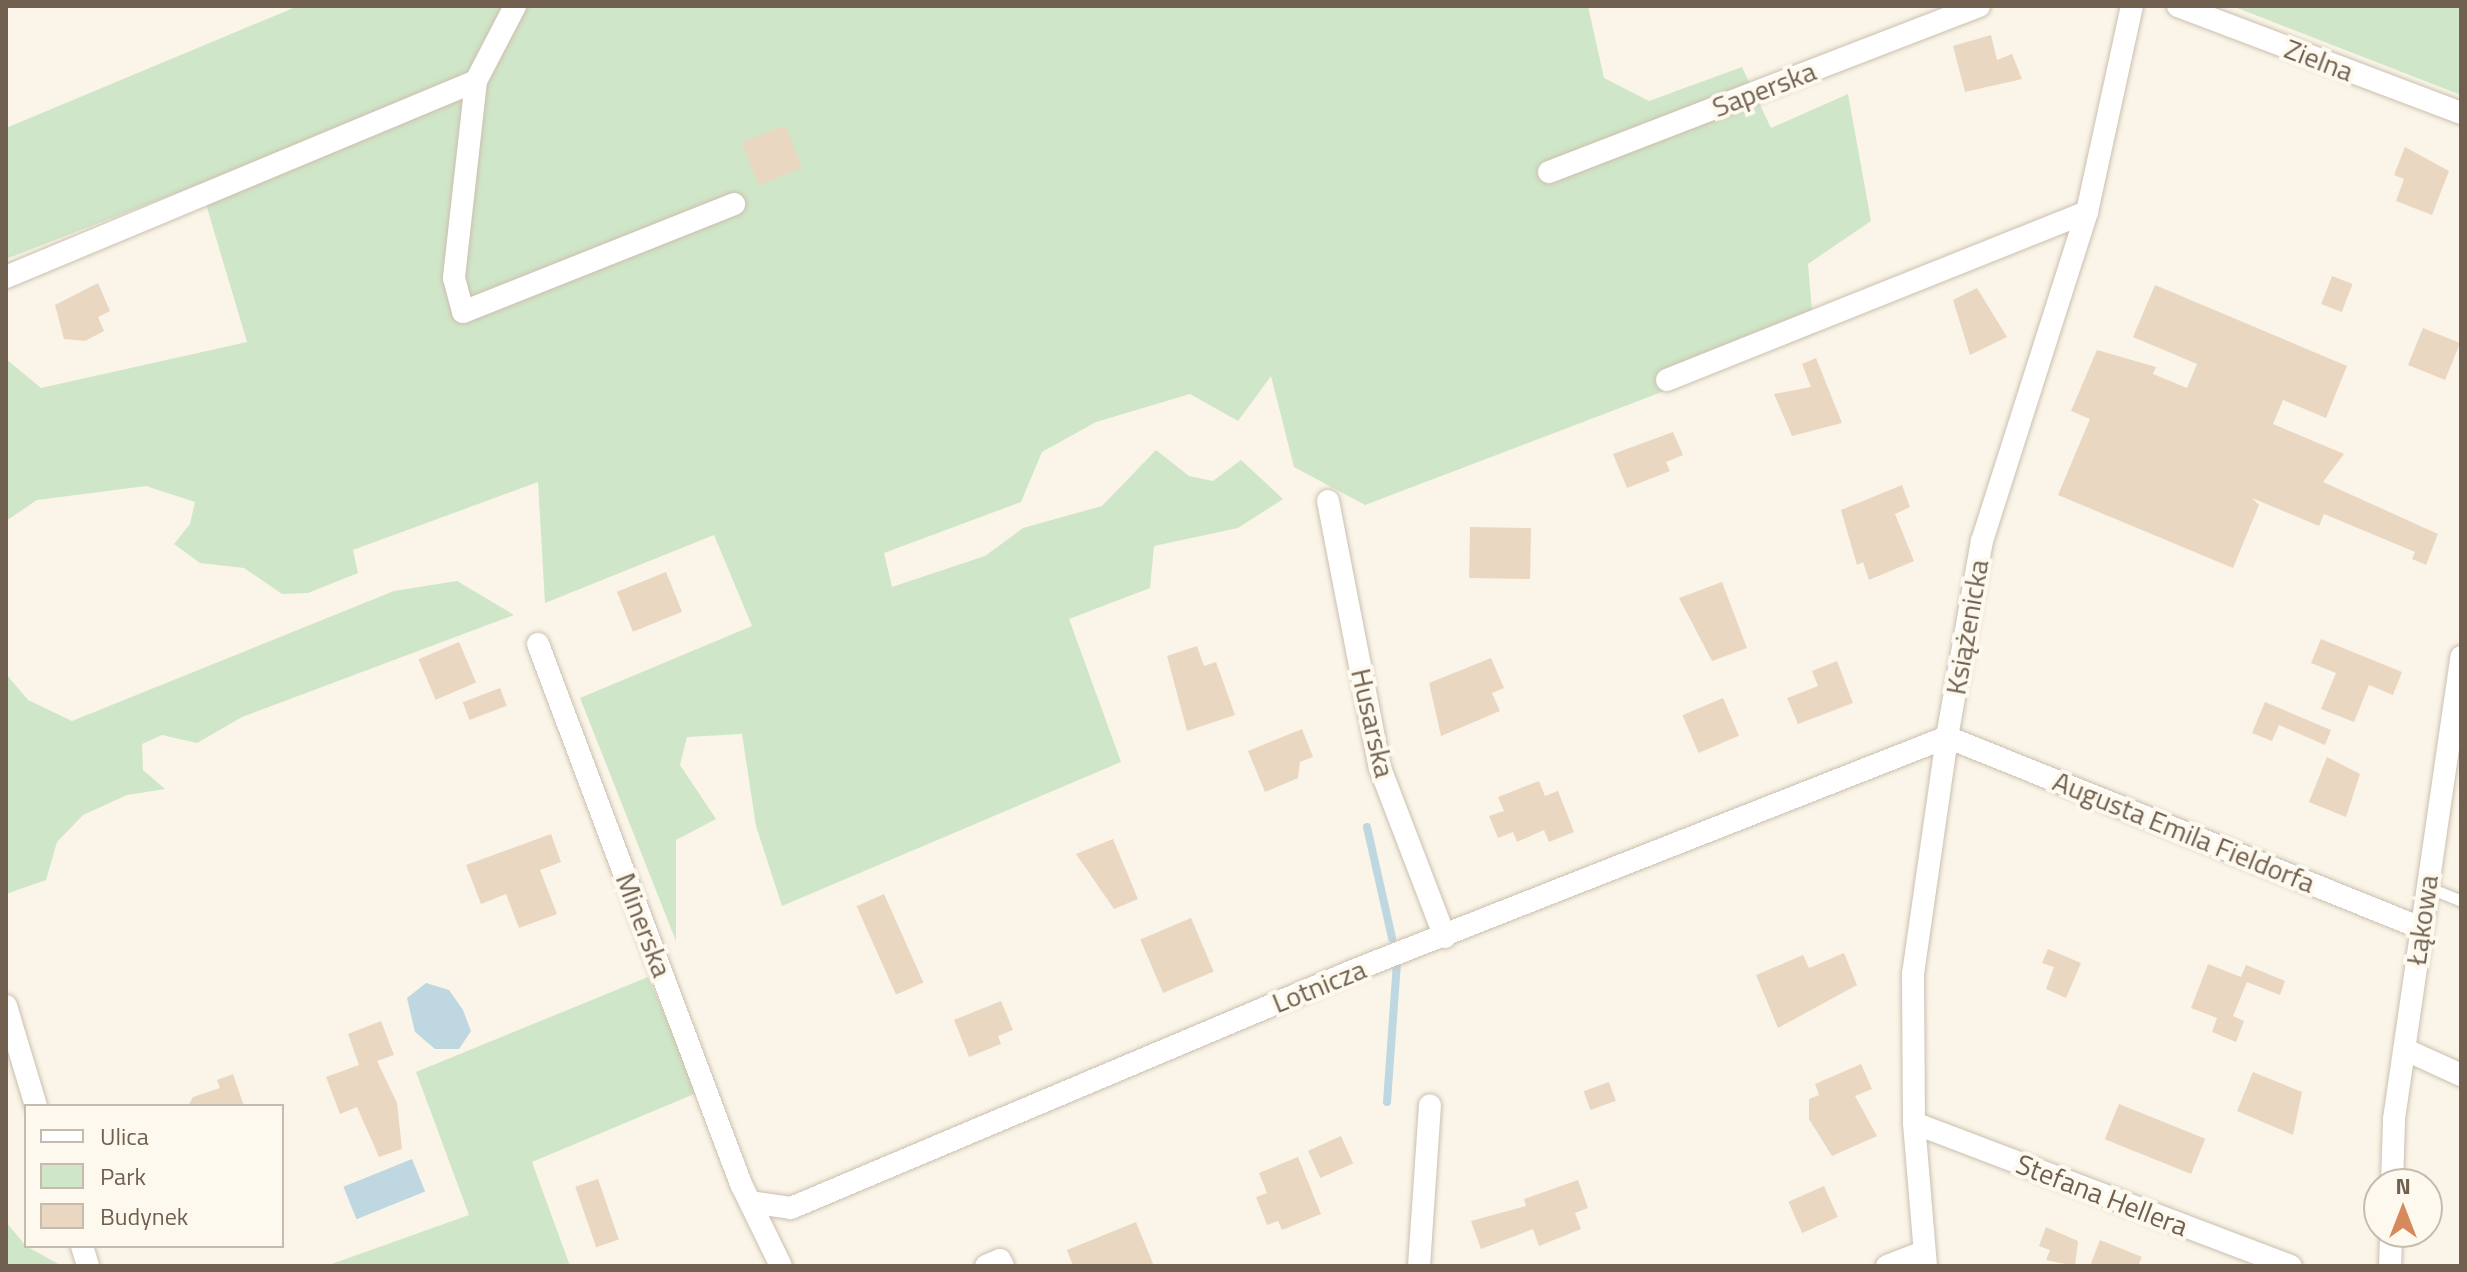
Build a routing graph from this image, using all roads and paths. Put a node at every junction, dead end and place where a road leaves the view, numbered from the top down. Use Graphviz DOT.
graph roads {
  1 [pos="515,6"];
  2 [pos="1979,6"];
  3 [pos="2132,6"];
  4 [pos="2178,6"];
  5 [pos="476,81"];
  6 [pos="2461,113"];
  7 [pos="1549,172"];
  8 [pos="734,204"];
  9 [pos="2087,212"];
  10 [pos="6,277"];
  11 [pos="1667,380"];
  12 [pos="1328,501"];
  13 [pos="538,644"];
  14 [pos="2461,657"];
  15 [pos="1947,737"];
  16 [pos="2427,887"];
  17 [pos="2461,901"];
  18 [pos="2421,928"];
  19 [pos="1445,937"];
  20 [pos="6,1006"];
  21 [pos="2404,1049"];
  22 [pos="2461,1075"];
  23 [pos="35,1104"];
  24 [pos="1430,1105"];
  25 [pos="1914,1123"];
  26 [pos="2393,1168"];
  27 [pos="756,1203"];
  28 [pos="1924,1259"];
  29 [pos="781,1266"];
  30 [pos="986,1266"];
  31 [pos="1003,1266"];
  32 [pos="1419,1266"];
  33 [pos="1887,1266"];
  34 [pos="2291,1266"];
  1 -- 5 [label="street"];
  2 -- 7 [label="street, Saperska"];
  3 -- 9 [label="street, Książenicka"];
  4 -- 6 [label="street, Zielna"];
  5 -- 8 [label="street"];
  5 -- 10 [label="street"];
  9 -- 11 [label="street"];
  9 -- 15 [label="street, Książenicka"];
  12 -- 19 [label="street, Husarska"];
  13 -- 27 [label="street, Minerska"];
  14 -- 16 [label="street, Łąkowa"];
  15 -- 18 [label="street, Augusta Emila Fieldorfa"];
  15 -- 19 [label="street, Lotnicza"];
  15 -- 25 [label="street, Książenicka"];
  16 -- 17 [label="lane"];
  16 -- 18 [label="street, Łąkowa"];
  18 -- 21 [label="street, Łąkowa"];
  19 -- 27 [label="street, Lotnicza"];
  20 -- 23 [label="street"];
  21 -- 22 [label="street"];
  21 -- 26 [label="street, Łąkowa"];
  24 -- 32 [label="street"];
  25 -- 28 [label="street, Książenicka"];
  25 -- 34 [label="street, Stefana Hellera"];
  27 -- 29 [label="street"];
  28 -- 33 [label="street"];
  30 -- 31 [label="street"];
}
